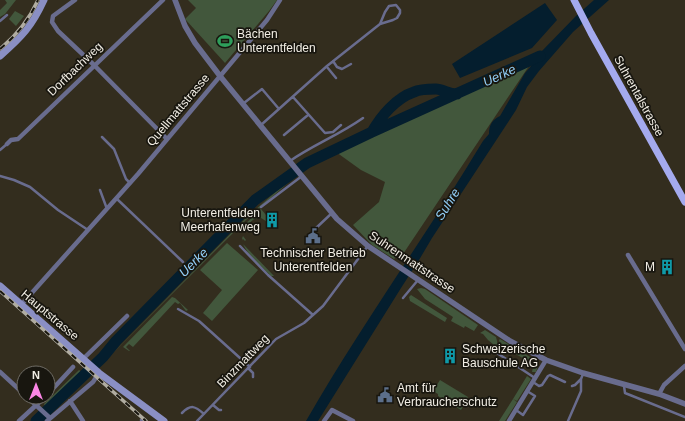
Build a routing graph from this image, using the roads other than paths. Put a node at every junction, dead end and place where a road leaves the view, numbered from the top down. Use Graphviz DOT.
graph roads {
  1 [pos="44,0"];
  2 [pos="75,0"];
  3 [pos="163,0"];
  4 [pos="175,0"];
  5 [pos="280,0"];
  6 [pos="574,0"];
  7 [pos="7,15"];
  8 [pos="0,21"];
  9 [pos="380,24"];
  10 [pos="0,56"];
  11 [pos="333,61"];
  12 [pos="351,64"];
  13 [pos="94,65"];
  14 [pos="326,67"];
  15 [pos="220,76"];
  16 [pos="336,78"];
  17 [pos="293,97"];
  18 [pos="243,103"];
  19 [pos="279,109"];
  20 [pos="308,114"];
  21 [pos="363,118"];
  22 [pos="261,125"];
  23 [pos="341,125"];
  24 [pos="284,135"];
  25 [pos="102,137"];
  26 [pos="167,139"];
  27 [pos="7,144"];
  28 [pos="0,150"];
  29 [pos="290,162"];
  30 [pos="301,175"];
  31 [pos="0,176"];
  32 [pos="130,184"];
  33 [pos="100,190"];
  34 [pos="116,199"];
  35 [pos="685,202"];
  36 [pos="261,207"];
  37 [pos="107,210"];
  38 [pos="332,213"];
  39 [pos="315,229"];
  40 [pos="88,230"];
  41 [pos="240,246"];
  42 [pos="368,246"];
  43 [pos="628,255"];
  44 [pos="183,262"];
  45 [pos="416,278"];
  46 [pos="0,286"];
  47 [pos="403,298"];
  48 [pos="21,305"];
  49 [pos="178,309"];
  50 [pos="313,315"];
  51 [pos="127,316"];
  52 [pos="685,349"];
  53 [pos="497,353"];
  54 [pos="85,359"];
  55 [pos="546,360"];
  56 [pos="685,366"];
  57 [pos="73,367"];
  58 [pos="249,368"];
  59 [pos="98,371"];
  60 [pos="0,372"];
  61 [pos="582,376"];
  62 [pos="252,377"];
  63 [pos="534,380"];
  64 [pos="565,382"];
  65 [pos="624,384"];
  66 [pos="56,385"];
  67 [pos="572,386"];
  68 [pos="16,387"];
  69 [pos="527,391"];
  70 [pos="659,394"];
  71 [pos="70,401"];
  72 [pos="213,404"];
  73 [pos="685,404"];
  74 [pos="38,407"];
  75 [pos="221,410"];
  76 [pos="515,410"];
  77 [pos="182,413"];
  78 [pos="204,414"];
  79 [pos="685,417"];
  80 [pos="48,419"];
  81 [pos="19,421"];
  82 [pos="83,421"];
  83 [pos="164,421"];
  84 [pos="197,421"];
  85 [pos="324,421"];
  86 [pos="353,421"];
  87 [pos="509,421"];
  88 [pos="568,421"];
  1 -- 10 [label="main road"];
  2 -- 13 [label="street"];
  3 -- 13 [label="street, Dorfbachweg"];
  4 -- 15 [label="street, Suhrenmattstrasse"];
  5 -- 15 [label="street, Quellmattstrasse"];
  6 -- 35 [label="main road, Suhrentalstrasse"];
  7 -- 8 [label="lane"];
  9 -- 9 [label="lane"];
  9 -- 11 [label="lane"];
  11 -- 12 [label="lane"];
  11 -- 14 [label="lane"];
  13 -- 26 [label="street"];
  13 -- 27 [label="street, Dorfbachweg"];
  14 -- 16 [label="lane"];
  14 -- 17 [label="lane"];
  15 -- 18 [label="street, Suhrenmattstrasse"];
  15 -- 26 [label="street, Quellmattstrasse"];
  17 -- 19 [label="lane"];
  17 -- 20 [label="lane"];
  18 -- 19 [label="lane"];
  18 -- 22 [label="street, Suhrenmattstrasse"];
  19 -- 22 [label="lane"];
  20 -- 23 [label="lane"];
  20 -- 24 [label="lane"];
  21 -- 29 [label="lane"];
  22 -- 29 [label="street, Suhrenmattstrasse"];
  25 -- 32 [label="lane"];
  26 -- 32 [label="street, Quellmattstrasse"];
  27 -- 28 [label="lane, Dorfbachweg"];
  29 -- 30 [label="street, Suhrenmattstrasse"];
  30 -- 36 [label="lane"];
  30 -- 38 [label="street, Suhrenmattstrasse"];
  31 -- 40 [label="lane"];
  32 -- 34 [label="street, Quellmattstrasse"];
  33 -- 37 [label="lane"];
  34 -- 37 [label="street, Quellmattstrasse"];
  34 -- 44 [label="lane"];
  37 -- 40 [label="street, Quellmattstrasse"];
  38 -- 39 [label="lane"];
  38 -- 42 [label="street, Suhrenmattstrasse"];
  40 -- 48 [label="street, Quellmattstrasse"];
  41 -- 50 [label="lane"];
  42 -- 45 [label="street, Suhrenmattstrasse"];
  42 -- 50 [label="lane, Binzmattweg"];
  43 -- 52 [label="street"];
  45 -- 47 [label="lane"];
  45 -- 55 [label="street, Suhrenmattstrasse"];
  46 -- 48 [label="main road, Hauptstrasse"];
  48 -- 54 [label="main road, Hauptstrasse"];
  49 -- 58 [label="lane"];
  50 -- 58 [label="lane, Binzmattweg"];
  51 -- 54 [label="street"];
  53 -- 63 [label="lane"];
  54 -- 59 [label="main road, Hauptstrasse"];
  55 -- 61 [label="street, Suhrenmattstrasse"];
  55 -- 63 [label="street"];
  56 -- 70 [label="street"];
  57 -- 66 [label="street"];
  58 -- 62 [label="lane"];
  58 -- 72 [label="lane, Binzmattweg"];
  59 -- 71 [label="street"];
  59 -- 83 [label="main road, Hauptstrasse"];
  60 -- 68 [label="street"];
  61 -- 65 [label="street, Suhrenmattstrasse"];
  61 -- 67 [label="lane"];
  61 -- 88 [label="lane"];
  63 -- 64 [label="lane"];
  63 -- 69 [label="street"];
  65 -- 70 [label="street, Suhrenmattstrasse"];
  65 -- 79 [label="lane"];
  69 -- 76 [label="street"];
  69 -- 76 [label="lane"];
  70 -- 73 [label="street, Suhrenmattstrasse"];
  71 -- 80 [label="street"];
  71 -- 82 [label="street"];
  72 -- 75 [label="lane"];
  72 -- 78 [label="lane, Binzmattweg"];
  74 -- 80 [label="street"];
  74 -- 81 [label="street"];
  76 -- 87 [label="street"];
  77 -- 78 [label="lane"];
  78 -- 84 [label="lane, Binzmattweg"];
  85 -- 86 [label="street"];
}
